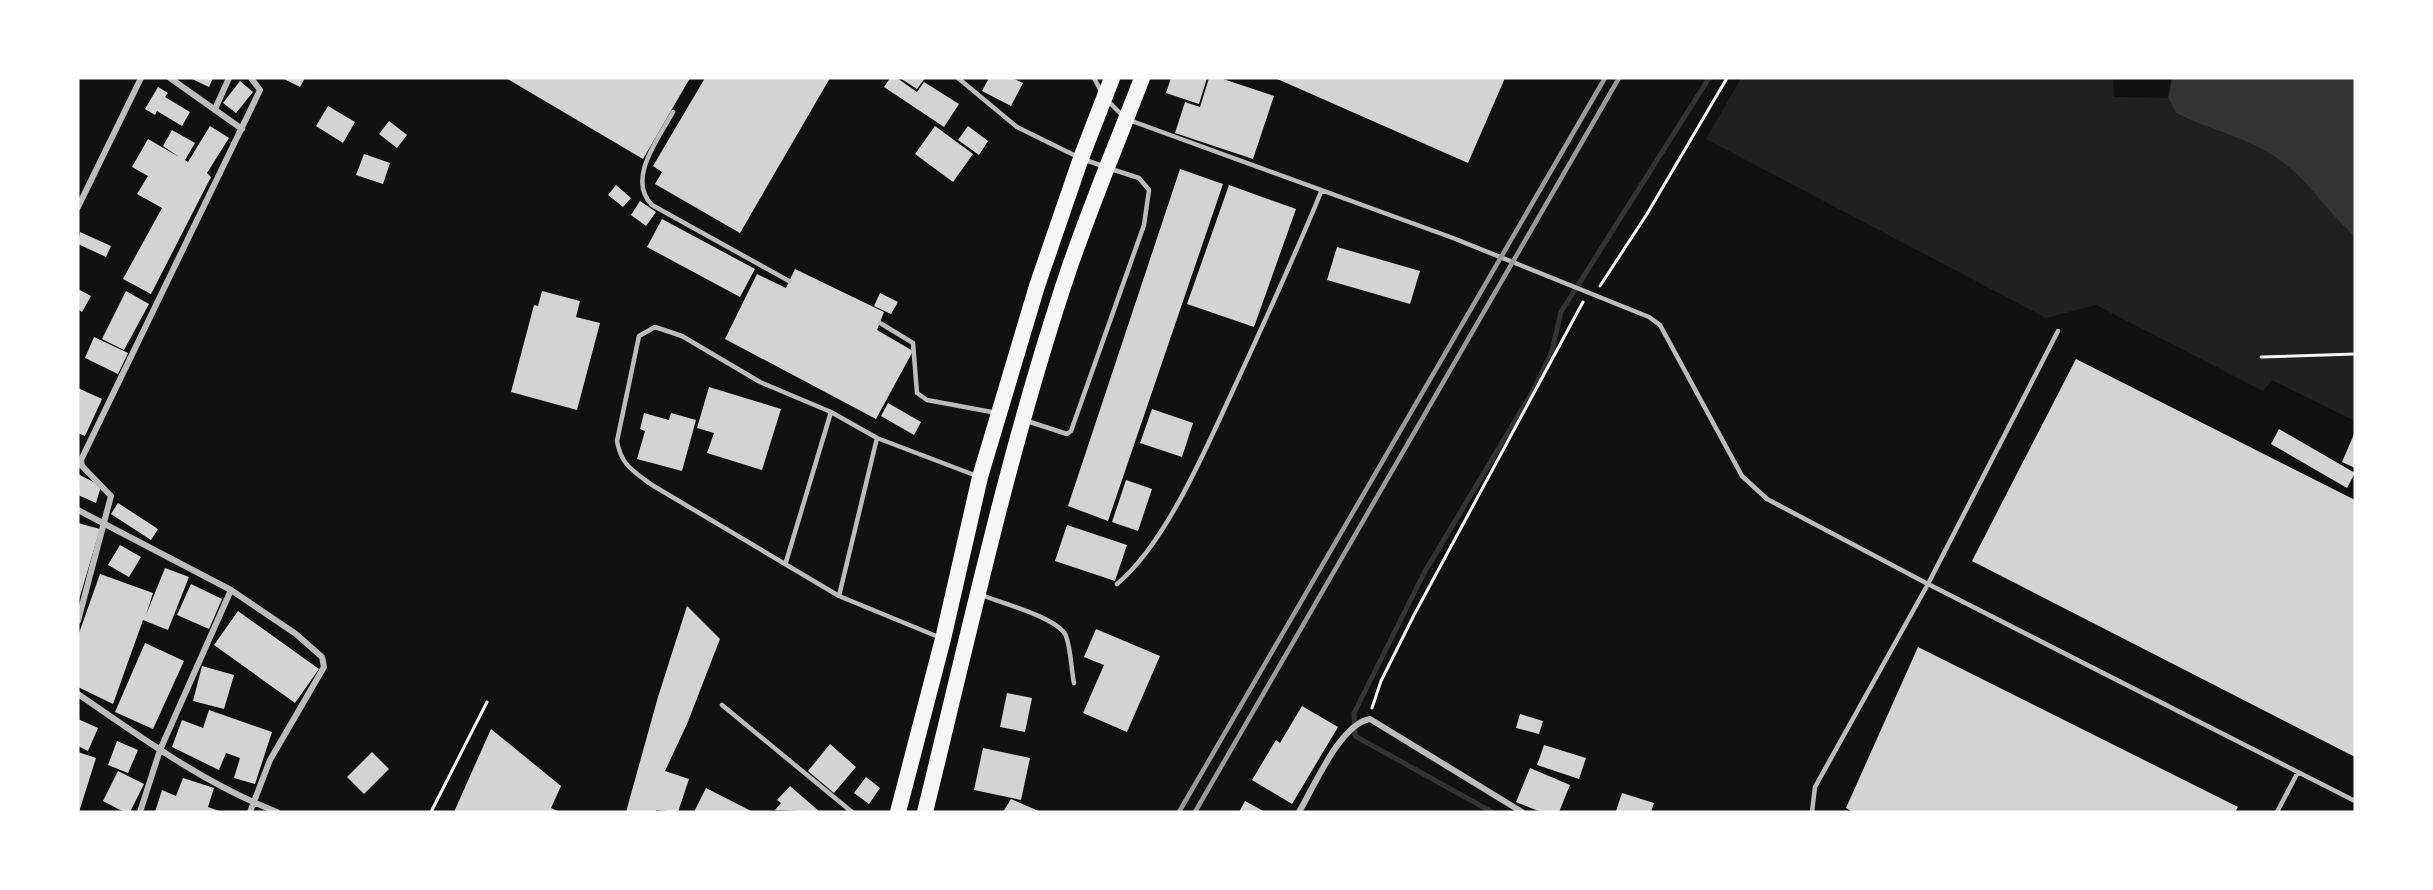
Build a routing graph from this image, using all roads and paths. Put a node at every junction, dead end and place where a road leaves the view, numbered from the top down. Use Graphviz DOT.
graph roads {
  1 [pos="141,78"];
  2 [pos="170,78"];
  3 [pos="229,78"];
  4 [pos="251,78"];
  5 [pos="958,78"];
  6 [pos="1094,78"];
  7 [pos="1112,78"];
  8 [pos="1142,78"];
  9 [pos="1726,78"];
  10 [pos="1105,97"];
  11 [pos="215,109"];
  12 [pos="673,112"];
  13 [pos="1126,119"];
  14 [pos="242,129"];
  15 [pos="1081,158"];
  16 [pos="1105,167"];
  17 [pos="1321,192"];
  18 [pos="78,207"];
  19 [pos="789,281"];
  20 [pos="1588,292"];
  21 [pos="1595,295"];
  22 [pos="880,323"];
  23 [pos="2058,331"];
  24 [pos="2355,354"];
  25 [pos="2261,357"];
  26 [pos="831,412"];
  27 [pos="999,413"];
  28 [pos="1023,420"];
  29 [pos="877,438"];
  30 [pos="980,477"];
  31 [pos="78,510"];
  32 [pos="105,522"];
  33 [pos="786,562"];
  34 [pos="1117,584"];
  35 [pos="1928,584"];
  36 [pos="231,590"];
  37 [pos="978,594"];
  38 [pos="839,596"];
  39 [pos="78,621"];
  40 [pos="943,639"];
  41 [pos="1074,683"];
  42 [pos="78,694"];
  43 [pos="487,702"];
  44 [pos="722,705"];
  45 [pos="1367,719"];
  46 [pos="160,750"];
  47 [pos="2298,772"];
  48 [pos="2355,801"];
  49 [pos="254,803"];
  50 [pos="140,812"];
  51 [pos="250,812"];
  52 [pos="277,812"];
  53 [pos="430,812"];
  54 [pos="852,812"];
  55 [pos="898,812"];
  56 [pos="925,812"];
  57 [pos="1299,812"];
  58 [pos="1522,812"];
  59 [pos="1812,812"];
  60 [pos="2277,812"];
  1 -- 18 [label="street"];
  2 -- 11 [label="street"];
  3 -- 11 [label="street"];
  4 -- 14 [label="street"];
  5 -- 15 [label="lane"];
  6 -- 10 [label="lane"];
  7 -- 10 [label="highway"];
  8 -- 13 [label="highway"];
  9 -- 21 [label="path"];
  10 -- 13 [label="lane"];
  10 -- 15 [label="highway"];
  11 -- 14 [label="street"];
  12 -- 19 [label="lane"];
  13 -- 16 [label="highway"];
  13 -- 17 [label="lane"];
  14 -- 32 [label="street"];
  15 -- 16 [label="lane"];
  15 -- 27 [label="highway"];
  16 -- 28 [label="highway"];
  16 -- 28 [label="lane"];
  17 -- 20 [label="lane"];
  17 -- 34 [label="lane"];
  20 -- 21 [label="lane"];
  20 -- 45 [label="path"];
  21 -- 35 [label="lane"];
  22 -- 27 [label="lane"];
  23 -- 35 [label="lane"];
  24 -- 25 [label="path"];
  26 -- 29 [label="lane"];
  26 -- 33 [label="lane"];
  26 -- 33 [label="lane"];
  27 -- 30 [label="highway"];
  28 -- 37 [label="highway"];
  29 -- 30 [label="lane"];
  29 -- 38 [label="lane"];
  30 -- 40 [label="highway"];
  31 -- 32 [label="street"];
  32 -- 36 [label="street"];
  32 -- 39 [label="street"];
  33 -- 38 [label="lane"];
  35 -- 47 [label="lane"];
  35 -- 59 [label="lane"];
  36 -- 46 [label="street"];
  36 -- 49 [label="street"];
  37 -- 41 [label="lane"];
  37 -- 56 [label="highway"];
  38 -- 40 [label="lane"];
  40 -- 55 [label="highway"];
  42 -- 46 [label="street"];
  43 -- 53 [label="path"];
  44 -- 54 [label="lane"];
  45 -- 57 [label="street"];
  45 -- 58 [label="street"];
  46 -- 49 [label="street"];
  46 -- 50 [label="street"];
  47 -- 48 [label="lane"];
  47 -- 60 [label="lane"];
  49 -- 51 [label="street"];
  49 -- 52 [label="street"];
}
